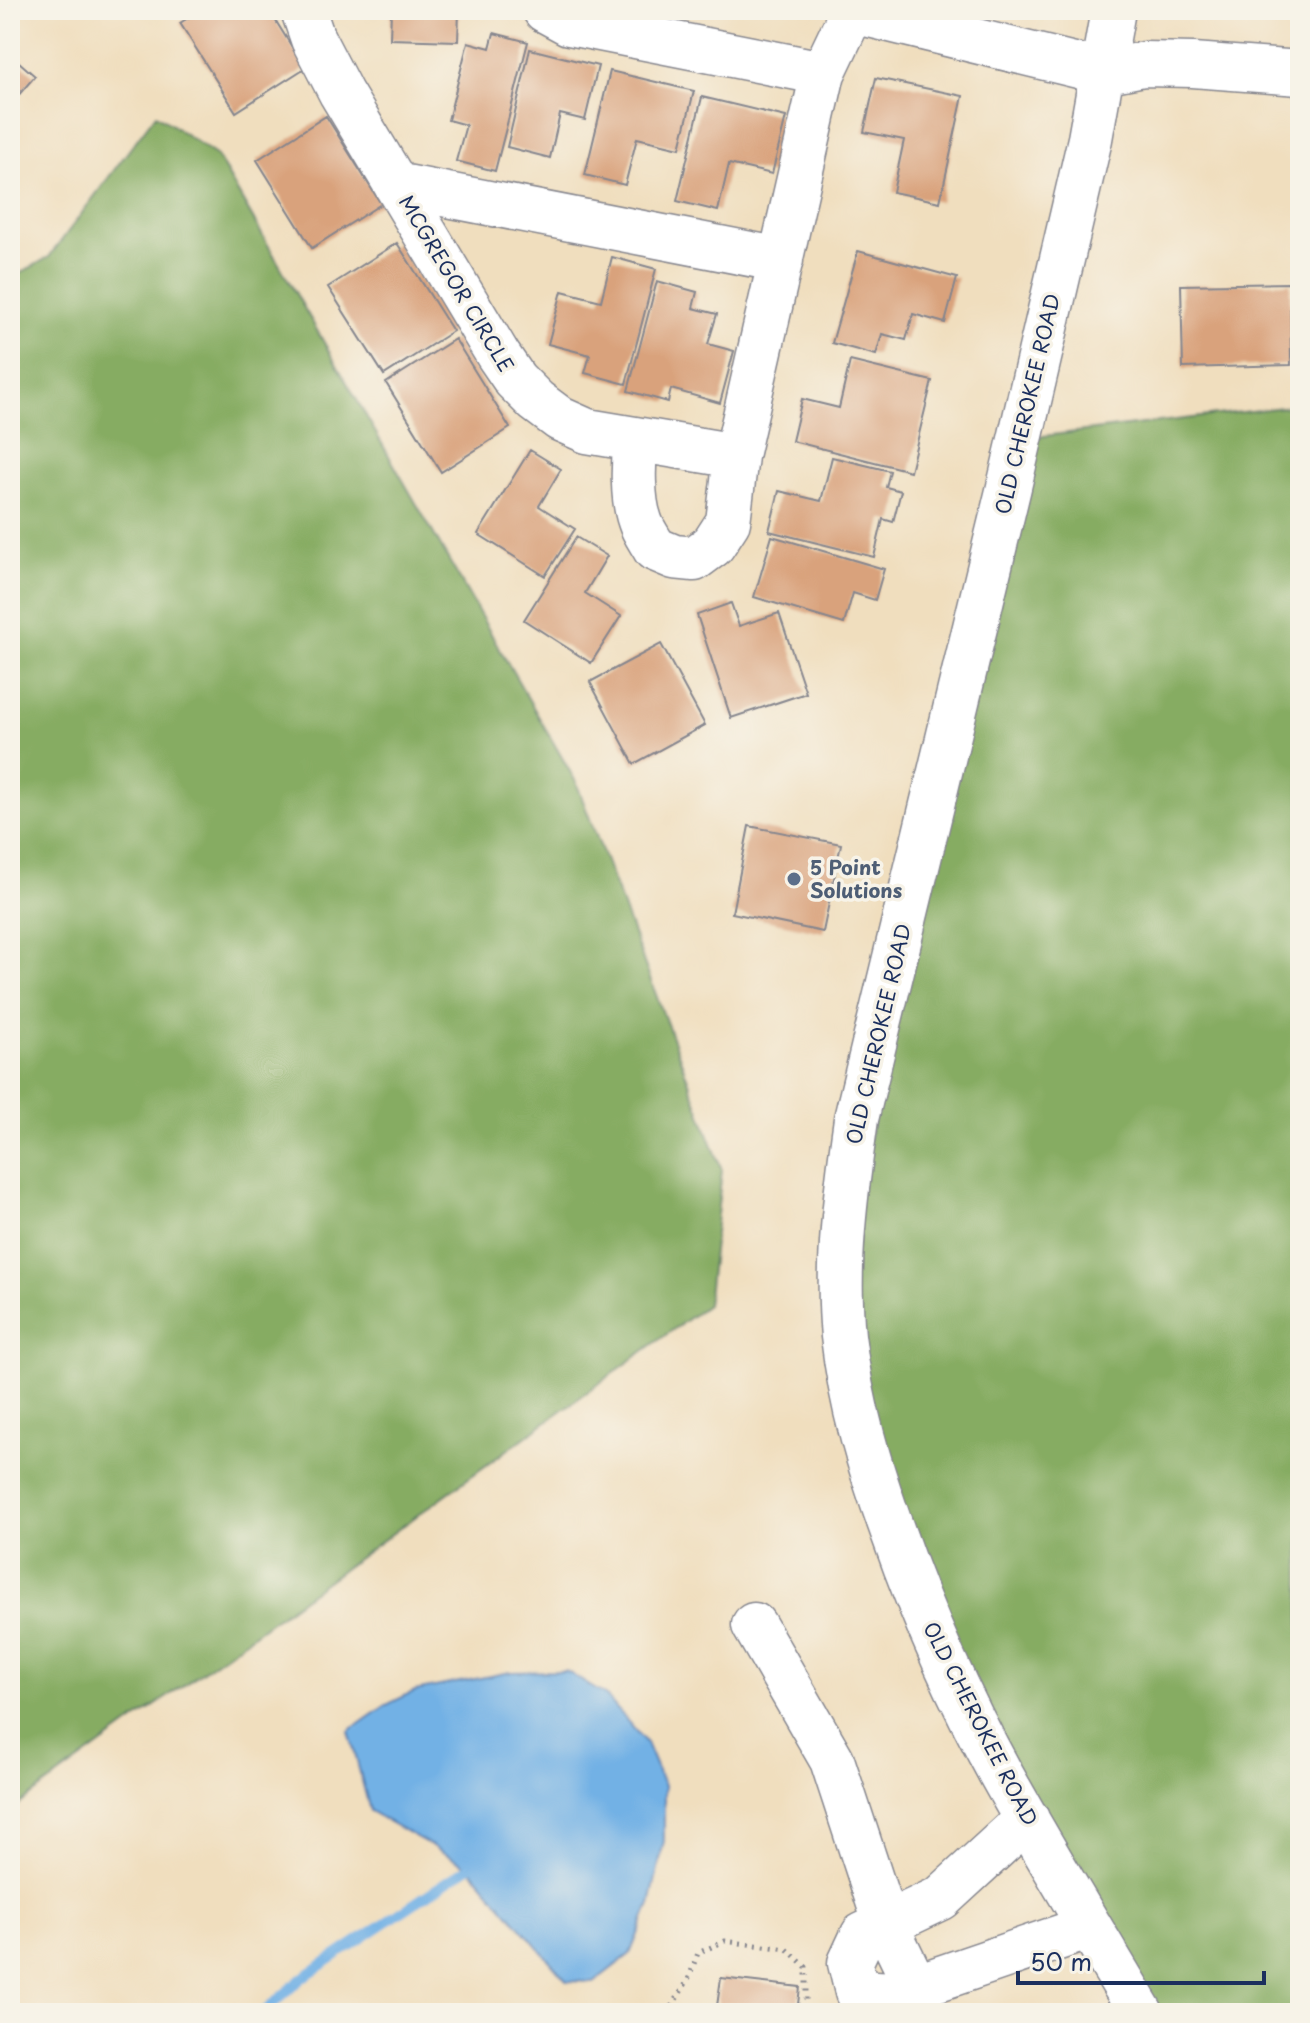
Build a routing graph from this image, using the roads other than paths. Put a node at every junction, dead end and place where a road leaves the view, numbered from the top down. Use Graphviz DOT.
graph roads {
  1 [pos="303,10"];
  2 [pos="545,10"];
  3 [pos="853,10"];
  4 [pos="1113,10"];
  5 [pos="1103,72"];
  6 [pos="823,73"];
  7 [pos="1300,73"];
  8 [pos="396,185"];
  9 [pos="781,260"];
  10 [pos="636,439"];
  11 [pos="736,456"];
  12 [pos="754,1625"];
  13 [pos="1027,1819"];
  14 [pos="886,1925"];
  15 [pos="1090,1927"];
  16 [pos="1141,2013"];
  1 -- 8 [label="street, MCGREGOR CIRCLE"];
  2 -- 6 [label="street"];
  3 -- 5 [label="street"];
  3 -- 6 [label="street"];
  4 -- 5 [label="street, OLD CHEROKEE ROAD"];
  5 -- 7 [label="street"];
  5 -- 13 [label="street, OLD CHEROKEE ROAD"];
  6 -- 9 [label="street"];
  8 -- 9 [label="street"];
  8 -- 10 [label="street, MCGREGOR CIRCLE"];
  9 -- 11 [label="street"];
  10 -- 11 [label="street, MCGREGOR CIRCLE"];
  10 -- 11 [label="street"];
  12 -- 14 [label="street"];
  13 -- 14 [label="street"];
  13 -- 15 [label="street, OLD CHEROKEE ROAD"];
  14 -- 15 [label="street"];
  15 -- 16 [label="street, OLD CHEROKEE ROAD"];
}
